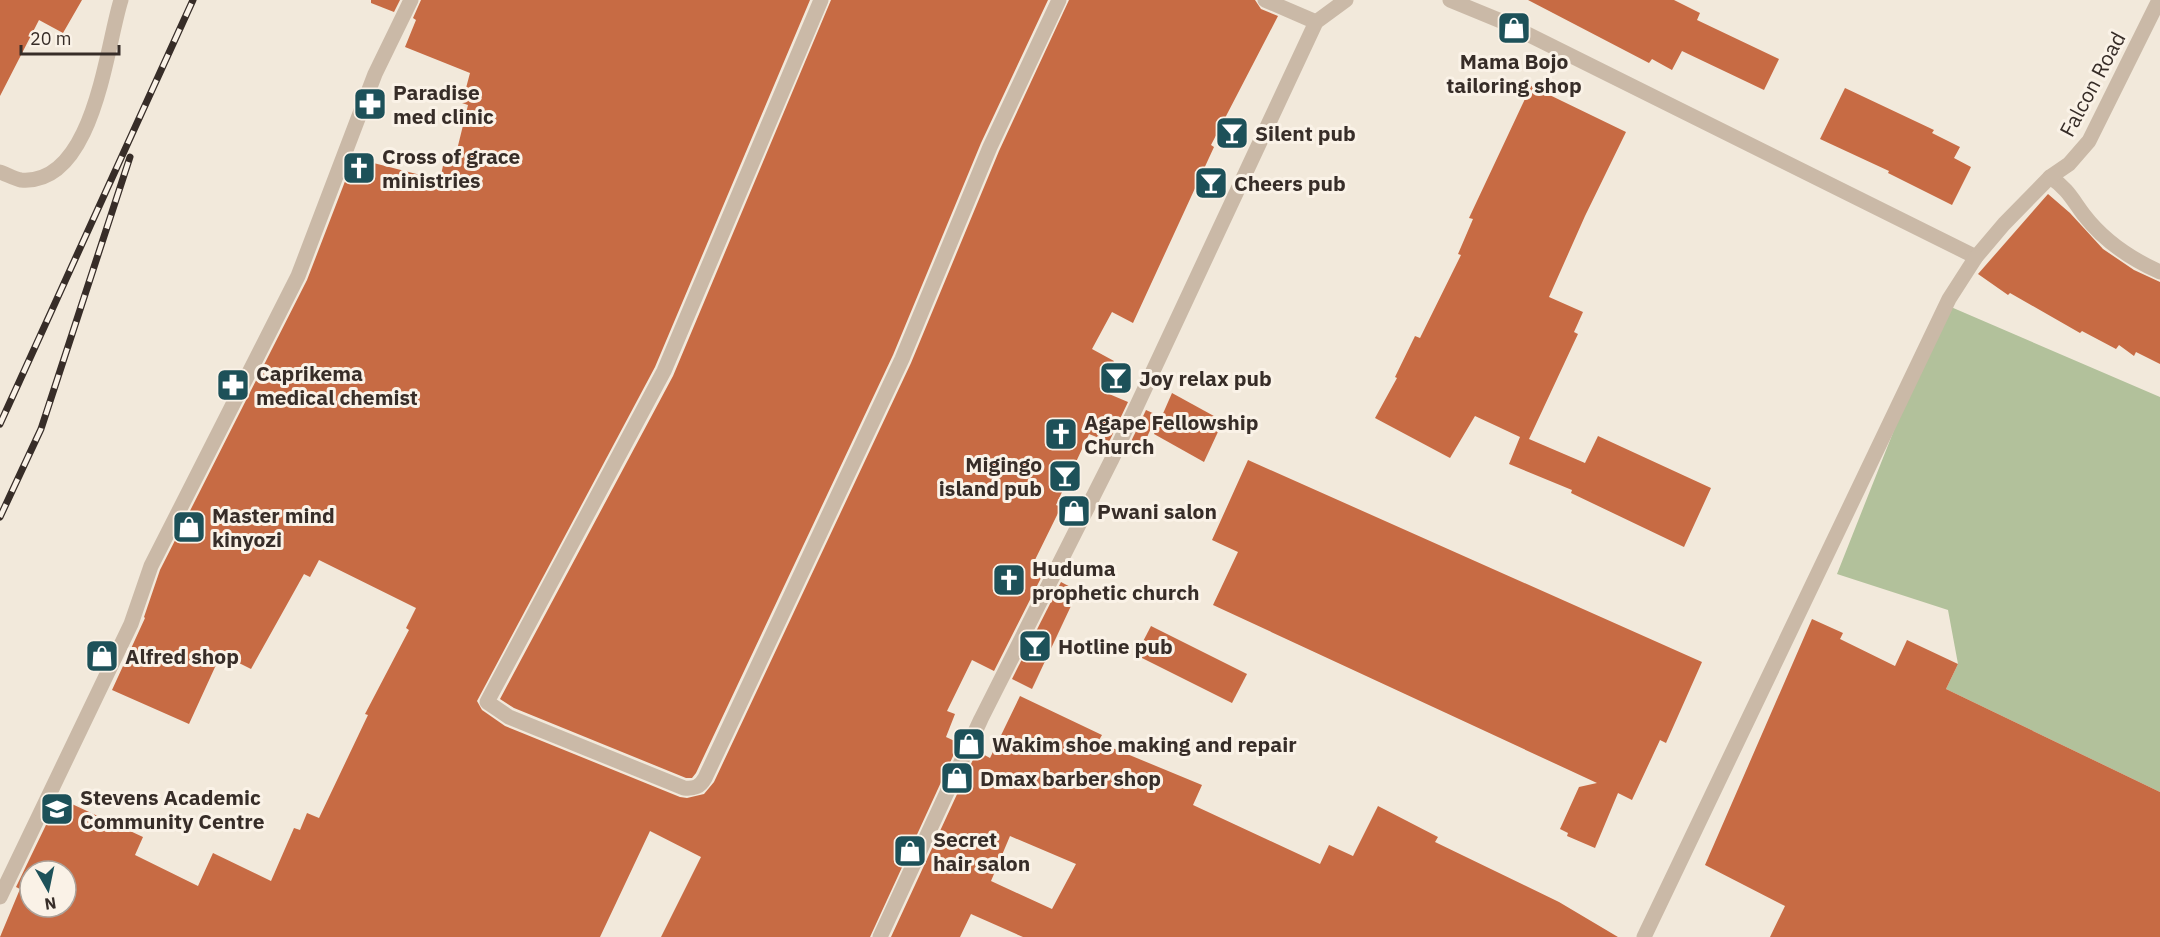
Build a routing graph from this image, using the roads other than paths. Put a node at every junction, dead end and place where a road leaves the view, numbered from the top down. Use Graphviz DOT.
graph roads {
  1 [pos="411,0"];
  2 [pos="821,0"];
  3 [pos="1059,0"];
  4 [pos="1265,0"];
  5 [pos="1346,0"];
  6 [pos="1449,0"];
  7 [pos="2159,0"];
  8 [pos="119,1"];
  9 [pos="1316,22"];
  10 [pos="0,172"];
  11 [pos="2050,177"];
  12 [pos="1976,257"];
  13 [pos="2160,272"];
  14 [pos="0,897"];
  15 [pos="880,937"];
  16 [pos="1644,937"];
  1 -- 14 [label="street"];
  2 -- 3 [label="street"];
  4 -- 9 [label="street"];
  5 -- 9 [label="street"];
  6 -- 12 [label="street"];
  7 -- 11 [label="street, Falcon Road"];
  8 -- 10 [label="street"];
  9 -- 15 [label="street"];
  11 -- 12 [label="street, Falcon Road"];
  11 -- 13 [label="street"];
  12 -- 16 [label="street, Falcon Road"];
}
